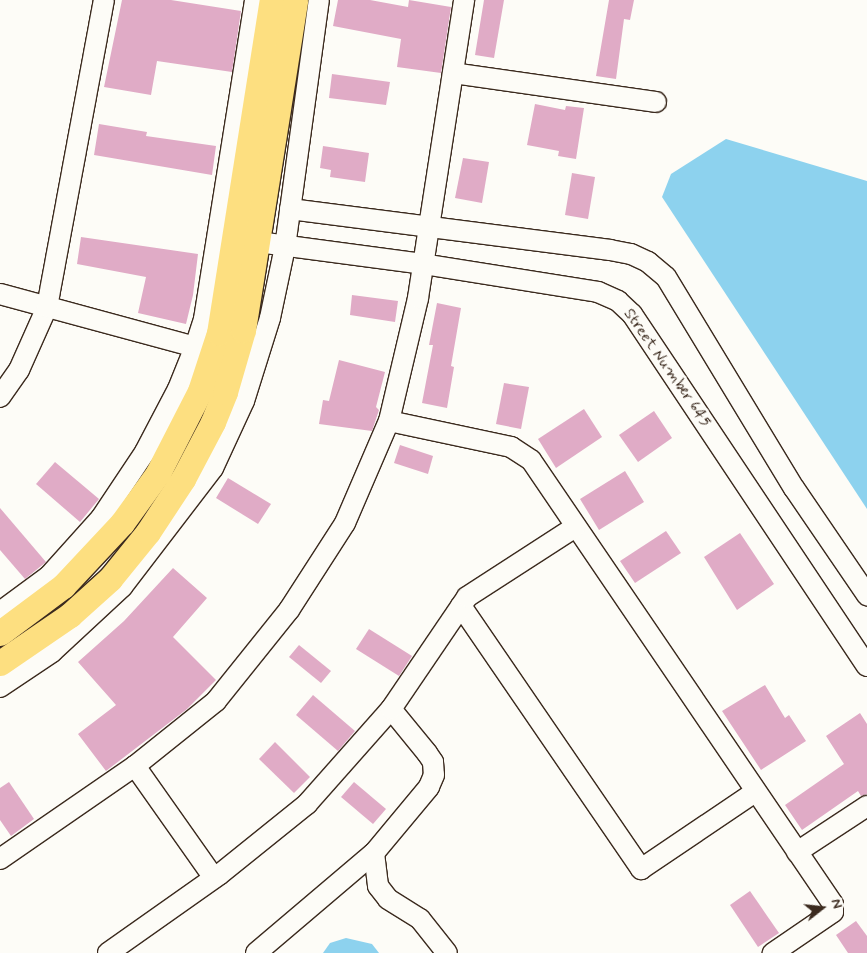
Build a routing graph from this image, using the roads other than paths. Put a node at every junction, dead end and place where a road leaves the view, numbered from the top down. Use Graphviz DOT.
graph roads {
  1 [pos="104,0"];
  2 [pos="255,0"];
  3 [pos="272,0"];
  4 [pos="294,0"];
  5 [pos="319,0"];
  6 [pos="464,0"];
  7 [pos="453,72"];
  8 [pos="656,102"];
  9 [pos="290,209"];
  10 [pos="258,242"];
  11 [pos="426,244"];
  12 [pos="285,247"];
  13 [pos="0,294"];
  14 [pos="47,307"];
  15 [pos="195,347"];
  16 [pos="0,397"];
  17 [pos="389,421"];
  18 [pos="576,527"];
  19 [pos="867,595"];
  20 [pos="461,606"];
  21 [pos="0,612"];
  22 [pos="0,633"];
  23 [pos="0,663"];
  24 [pos="867,666"];
  25 [pos="0,687"];
  26 [pos="391,710"];
  27 [pos="135,766"];
  28 [pos="755,792"];
  29 [pos="867,806"];
  30 [pos="797,852"];
  31 [pos="374,853"];
  32 [pos="0,859"];
  33 [pos="214,878"];
  34 [pos="108,953"];
  35 [pos="256,953"];
  36 [pos="447,953"];
  37 [pos="773,953"];
  1 -- 14 [label="street"];
  2 -- 15 [label="street"];
  3 -- 22 [label="main road"];
  4 -- 10 [label="main road"];
  5 -- 9 [label="street"];
  6 -- 7 [label="street"];
  7 -- 8 [label="street"];
  7 -- 11 [label="street"];
  9 -- 11 [label="street, Street Number 645"];
  9 -- 12 [label="street"];
  10 -- 12 [label="street, Street Number 645"];
  10 -- 23 [label="main road"];
  11 -- 12 [label="street, Street Number 645"];
  11 -- 17 [label="street"];
  11 -- 19 [label="street, Street Number 645"];
  11 -- 24 [label="street, Street Number 645"];
  12 -- 25 [label="street"];
  13 -- 14 [label="street"];
  14 -- 15 [label="street"];
  14 -- 16 [label="street"];
  15 -- 21 [label="street"];
  17 -- 18 [label="street"];
  17 -- 27 [label="street"];
  18 -- 20 [label="street"];
  18 -- 28 [label="street"];
  20 -- 26 [label="street"];
  20 -- 28 [label="street"];
  26 -- 31 [label="street"];
  26 -- 33 [label="street"];
  27 -- 32 [label="street"];
  27 -- 33 [label="street"];
  28 -- 30 [label="street"];
  29 -- 30 [label="street"];
  30 -- 37 [label="street"];
  31 -- 35 [label="street"];
  31 -- 36 [label="street"];
  33 -- 34 [label="street"];
}
